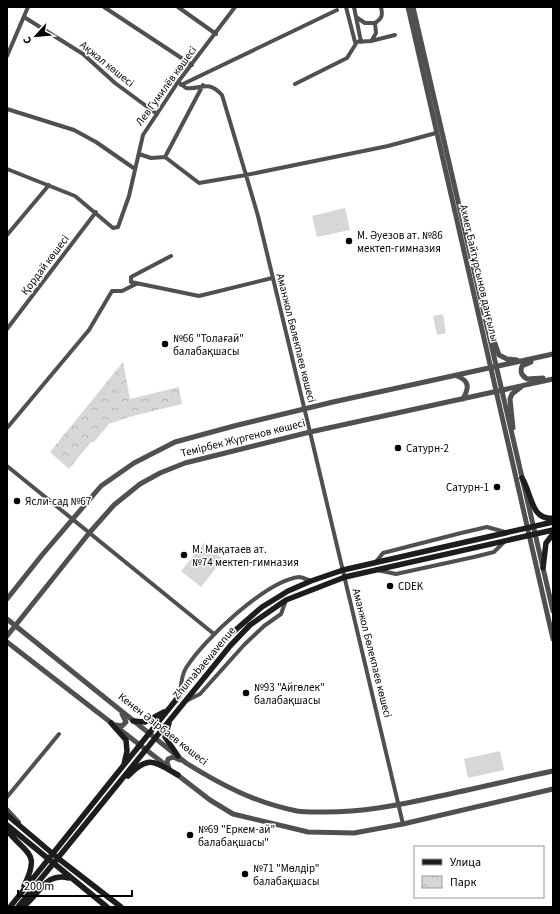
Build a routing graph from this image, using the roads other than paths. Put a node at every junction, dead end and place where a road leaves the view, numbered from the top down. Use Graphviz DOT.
graph roads {
  1 [pos="28,7"];
  2 [pos="104,7"];
  3 [pos="178,7"];
  4 [pos="235,7"];
  5 [pos="346,7"];
  6 [pos="354,7"];
  7 [pos="381,7"];
  8 [pos="408,7"];
  9 [pos="413,7"];
  10 [pos="337,10"];
  11 [pos="24,17"];
  12 [pos="356,17"];
  13 [pos="375,23"];
  14 [pos="216,34"];
  15 [pos="395,35"];
  16 [pos="371,41"];
  17 [pos="7,42"];
  18 [pos="359,42"];
  19 [pos="12,44"];
  20 [pos="7,56"];
  21 [pos="192,65"];
  22 [pos="180,84"];
  23 [pos="295,84"];
  24 [pos="203,85"];
  25 [pos="7,109"];
  26 [pos="157,114"];
  27 [pos="436,133"];
  28 [pos="139,154"];
  29 [pos="165,157"];
  30 [pos="7,169"];
  31 [pos="135,169"];
  32 [pos="246,175"];
  33 [pos="49,185"];
  34 [pos="96,212"];
  35 [pos="460,222"];
  36 [pos="7,235"];
  37 [pos="171,256"];
  38 [pos="272,278"];
  39 [pos="136,284"];
  40 [pos="485,318"];
  41 [pos="7,329"];
  42 [pos="553,355"];
  43 [pos="523,360"];
  44 [pos="496,366"];
  45 [pos="490,368"];
  46 [pos="456,375"];
  47 [pos="553,375"];
  48 [pos="553,379"];
  49 [pos="523,386"];
  50 [pos="502,390"];
  51 [pos="495,392"];
  52 [pos="463,399"];
  53 [pos="304,410"];
  54 [pos="7,428"];
  55 [pos="310,432"];
  56 [pos="513,440"];
  57 [pos="7,466"];
  58 [pos="522,478"];
  59 [pos="553,518"];
  60 [pos="73,519"];
  61 [pos="553,522"];
  62 [pos="531,527"];
  63 [pos="553,530"];
  64 [pos="90,532"];
  65 [pos="507,533"];
  66 [pos="553,534"];
  67 [pos="532,535"];
  68 [pos="506,540"];
  69 [pos="374,566"];
  70 [pos="543,568"];
  71 [pos="343,570"];
  72 [pos="344,577"];
  73 [pos="311,581"];
  74 [pos="7,599"];
  75 [pos="286,600"];
  76 [pos="553,611"];
  77 [pos="7,619"];
  78 [pos="15,626"];
  79 [pos="214,634"];
  80 [pos="7,636"];
  81 [pos="553,639"];
  82 [pos="7,642"];
  83 [pos="179,696"];
  84 [pos="184,702"];
  85 [pos="115,705"];
  86 [pos="179,708"];
  87 [pos="168,709"];
  88 [pos="133,720"];
  89 [pos="110,722"];
  90 [pos="148,733"];
  91 [pos="59,734"];
  92 [pos="155,738"];
  93 [pos="139,745"];
  94 [pos="145,749"];
  95 [pos="178,756"];
  96 [pos="186,763"];
  97 [pos="124,765"];
  98 [pos="171,770"];
  99 [pos="553,771"];
  100 [pos="178,776"];
  101 [pos="553,789"];
  102 [pos="112,791"];
  103 [pos="7,797"];
  104 [pos="399,805"];
  105 [pos="7,809"];
  106 [pos="7,815"];
  107 [pos="403,824"];
  108 [pos="7,825"];
  109 [pos="22,828"];
  110 [pos="7,830"];
  111 [pos="54,854"];
  112 [pos="59,858"];
  113 [pos="49,860"];
  114 [pos="54,864"];
  115 [pos="43,866"];
  116 [pos="48,871"];
  117 [pos="71,878"];
  118 [pos="19,896"];
  119 [pos="10,907"];
  120 [pos="18,907"];
  121 [pos="23,907"];
  122 [pos="108,907"];
  123 [pos="121,907"];
  1 -- 11 [label="street"];
  2 -- 21 [label="street"];
  3 -- 14 [label="street"];
  4 -- 14 [label="street, Лев Гумилёв көшесі"];
  5 -- 18 [label="street"];
  6 -- 12 [label="street"];
  7 -- 13 [label="street"];
  8 -- 27 [label="street, Ахмет Байтұрсынов даңғылы"];
  9 -- 35 [label="street, Ахмет Байтұрсынов даңғылы"];
  10 -- 22 [label="street"];
  11 -- 19 [label="street"];
  11 -- 26 [label="street, Ақжал көшесі"];
  12 -- 13 [label="street"];
  12 -- 18 [label="street"];
  13 -- 16 [label="street"];
  14 -- 21 [label="street, Лев Гумилёв көшесі"];
  15 -- 16 [label="street"];
  16 -- 18 [label="street"];
  17 -- 19 [label="street"];
  18 -- 23 [label="street"];
  19 -- 20 [label="street"];
  21 -- 22 [label="street, Лев Гумилёв көшесі"];
  22 -- 24 [label="street"];
  22 -- 26 [label="street, Лев Гумилёв көшесі"];
  24 -- 29 [label="street"];
  24 -- 32 [label="street, Аманжол Бөлекпаев көшесі"];
  25 -- 31 [label="street"];
  26 -- 28 [label="street, Лев Гумилёв көшесі"];
  27 -- 32 [label="street"];
  27 -- 35 [label="street, Ахмет Байтұрсынов даңғылы"];
  28 -- 29 [label="street"];
  28 -- 31 [label="street, Лев Гумилёв көшесі"];
  29 -- 32 [label="street"];
  30 -- 33 [label="street"];
  31 -- 34 [label="street, Лев Гумилёв көшесі"];
  32 -- 38 [label="street, Аманжол Бөлекпаев көшесі"];
  33 -- 34 [label="street"];
  33 -- 36 [label="street"];
  34 -- 41 [label="street, Қордай көшесі"];
  35 -- 40 [label="street, Ахмет Байтұрсынов даңғылы"];
  35 -- 45 [label="street, Ахмет Байтұрсынов даңғылы"];
  37 -- 39 [label="street"];
  38 -- 39 [label="street"];
  38 -- 53 [label="street, Аманжол Бөлекпаев көшесі"];
  39 -- 54 [label="street"];
  40 -- 43 [label="street"];
  40 -- 44 [label="street, Ахмет Байтұрсынов даңғылы"];
  42 -- 43 [label="street, Темірбек Жүргенов көшесі"];
  42 -- 47 [label="street"];
  43 -- 44 [label="street, Темірбек Жүргенов көшесі"];
  44 -- 45 [label="street, Темірбек Жүргенов көшесі"];
  44 -- 50 [label="street, Ахмет Байтұрсынов даңғылы"];
  45 -- 46 [label="street, Темірбек Жүргенов көшесі"];
  45 -- 51 [label="street, Ахмет Байтұрсынов даңғылы"];
  46 -- 52 [label="street"];
  46 -- 53 [label="street, Темірбек Жүргенов көшесі"];
  48 -- 49 [label="street, Темірбек Жүргенов көшесі"];
  49 -- 50 [label="street, Темірбек Жүргенов көшесі"];
  49 -- 56 [label="street"];
  50 -- 51 [label="street, Темірбек Жүргенов көшесі"];
  50 -- 56 [label="street, Ахмет Байтұрсынов даңғылы"];
  51 -- 52 [label="street, Темірбек Жүргенов көшесі"];
  51 -- 62 [label="street, Ахмет Байтұрсынов даңғылы"];
  52 -- 55 [label="street, Темірбек Жүргенов көшесі"];
  53 -- 55 [label="street, Аманжол Бөлекпаев көшесі"];
  53 -- 60 [label="street, Темірбек Жүргенов көшесі"];
  55 -- 64 [label="street, Темірбек Жүргенов көшесі"];
  55 -- 71 [label="street, Аманжол Бөлекпаев көшесі"];
  56 -- 58 [label="street, Ахмет Байтұрсынов даңғылы"];
  57 -- 60 [label="street"];
  58 -- 59 [label="main road"];
  58 -- 62 [label="street, Ахмет Байтұрсынов даңғылы"];
  60 -- 64 [label="street"];
  60 -- 74 [label="street, Темірбек Жүргенов көшесі"];
  61 -- 62 [label="main road, Zhumabaev avenue"];
  62 -- 65 [label="main road, Zhumabaev avenue"];
  62 -- 67 [label="street, Ахмет Байтұрсынов даңғылы"];
  63 -- 67 [label="main road, Zhumabaev avenue"];
  64 -- 78 [label="street, Темірбек Жүргенов көшесі"];
  64 -- 79 [label="street"];
  65 -- 69 [label="main road, Zhumabaev avenue"];
  65 -- 69 [label="street"];
  66 -- 70 [label="main road"];
  67 -- 68 [label="main road, Zhumabaev avenue"];
  67 -- 70 [label="street, Ахмет Байтұрсынов даңғылы"];
  67 -- 81 [label="street, Ахмет Байтұрсынов даңғылы"];
  68 -- 69 [label="main road, Zhumabaev avenue"];
  68 -- 69 [label="street"];
  69 -- 71 [label="main road, Zhumabaev avenue"];
  69 -- 72 [label="main road, Zhumabaev avenue"];
  70 -- 76 [label="street, Ахмет Байтұрсынов даңғылы"];
  71 -- 72 [label="street, Аманжол Бөлекпаев көшесі"];
  71 -- 73 [label="main road, Zhumabaev avenue"];
  72 -- 75 [label="main road, Zhumabaev avenue"];
  72 -- 104 [label="street, Аманжол Бөлекпаев көшесі"];
  73 -- 79 [label="street"];
  73 -- 83 [label="main road, Zhumabaev avenue"];
  75 -- 84 [label="main road, Zhumabaev avenue"];
  75 -- 84 [label="street"];
  77 -- 78 [label="street, Кенен Әзірбаев көшесі"];
  78 -- 80 [label="street, Темірбек Жүргенов көшесі"];
  78 -- 85 [label="street, Кенен Әзірбаев көшесі"];
  79 -- 83 [label="street"];
  82 -- 89 [label="street"];
  83 -- 87 [label="main road, Zhumabaev avenue"];
  84 -- 86 [label="main road, Zhumabaev avenue"];
  85 -- 88 [label="street, Кенен Әзірбаев көшесі"];
  85 -- 89 [label="street"];
  86 -- 92 [label="main road, Zhumabaev avenue"];
  86 -- 95 [label="main road"];
  87 -- 88 [label="main road"];
  87 -- 90 [label="main road, Zhumabaev avenue"];
  88 -- 90 [label="street, Кенен Әзірбаев көшесі"];
  89 -- 93 [label="street"];
  89 -- 97 [label="main road"];
  90 -- 92 [label="street, Кенен Әзірбаев көшесі"];
  90 -- 93 [label="main road, Zhumabaev avenue"];
  91 -- 103 [label="street"];
  92 -- 94 [label="main road, Zhumabaev avenue"];
  92 -- 95 [label="street, Кенен Әзірбаев көшесі"];
  93 -- 94 [label="street"];
  93 -- 97 [label="main road, Zhumabaev avenue"];
  94 -- 98 [label="street"];
  94 -- 102 [label="main road, Zhumabaev avenue"];
  95 -- 96 [label="street, Кенен Әзірбаев көшесі"];
  96 -- 98 [label="street"];
  96 -- 104 [label="street, Кенен Әзірбаев көшесі"];
  97 -- 111 [label="main road, Zhumabaev avenue"];
  98 -- 100 [label="street"];
  99 -- 104 [label="street, Кенен Әзірбаев көшесі"];
  100 -- 102 [label="main road"];
  100 -- 107 [label="street"];
  101 -- 107 [label="street"];
  102 -- 112 [label="main road, Zhumabaev avenue"];
  104 -- 107 [label="street, Аманжол Бөлекпаев көшесі"];
  105 -- 109 [label="street"];
  106 -- 109 [label="main road"];
  108 -- 113 [label="main road"];
  109 -- 111 [label="main road"];
  110 -- 118 [label="main road"];
  111 -- 112 [label="main road"];
  111 -- 113 [label="main road, Zhumabaev avenue"];
  112 -- 114 [label="main road, Zhumabaev avenue"];
  112 -- 123 [label="main road"];
  113 -- 114 [label="main road"];
  113 -- 115 [label="main road"];
  114 -- 116 [label="main road, Zhumabaev avenue"];
  114 -- 117 [label="main road"];
  115 -- 116 [label="main road"];
  115 -- 118 [label="main road"];
  116 -- 120 [label="main road, Zhumabaev avenue"];
  117 -- 121 [label="main road"];
  117 -- 122 [label="main road"];
  118 -- 119 [label="main road"];
}
